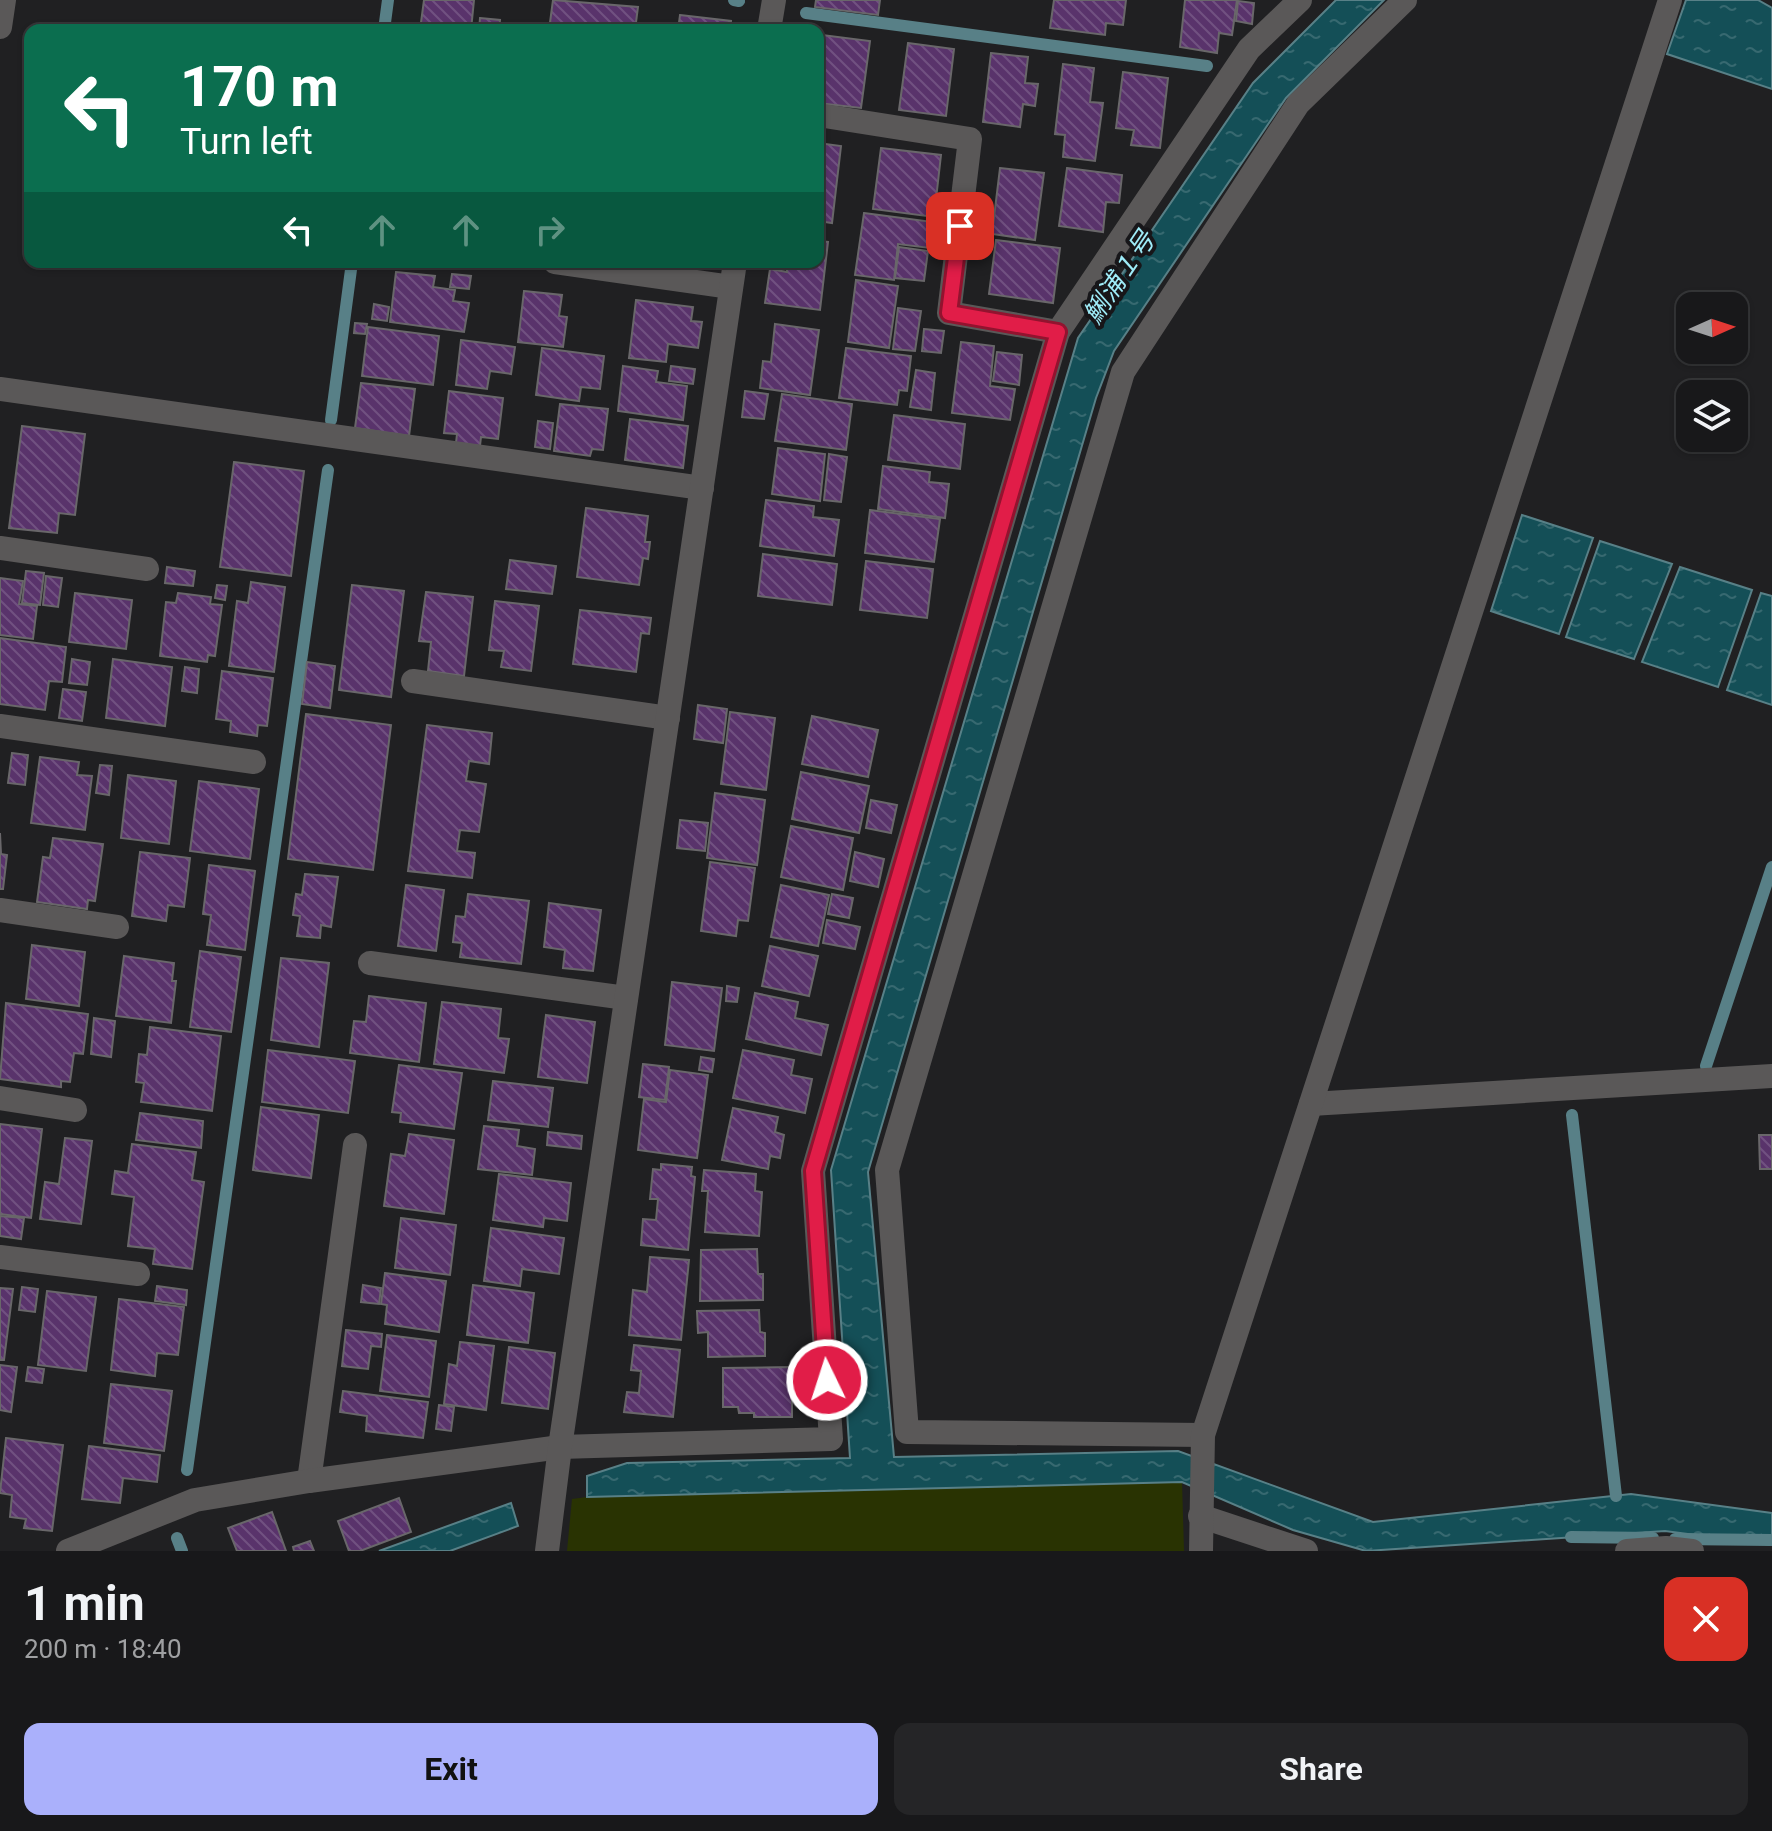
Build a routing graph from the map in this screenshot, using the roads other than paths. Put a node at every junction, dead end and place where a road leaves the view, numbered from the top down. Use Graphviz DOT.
graph roads {
  1 [pos="4,0"];
  2 [pos="774,0"];
  3 [pos="1300,0"];
  4 [pos="1405,0"];
  5 [pos="1670,0"];
  6 [pos="770,24"];
  7 [pos="0,27"];
  8 [pos="824,116"];
  9 [pos="597,268"];
  10 [pos="734,268"];
  11 [pos="731,287"];
  12 [pos="1058,332"];
  13 [pos="0,389"];
  14 [pos="702,488"];
  15 [pos="0,548"];
  16 [pos="147,569"];
  17 [pos="413,681"];
  18 [pos="668,718"];
  19 [pos="0,726"];
  20 [pos="254,762"];
  21 [pos="0,910"];
  22 [pos="117,927"];
  23 [pos="370,963"];
  24 [pos="626,998"];
  25 [pos="1772,1076"];
  26 [pos="0,1098"];
  27 [pos="1311,1104"];
  28 [pos="75,1110"];
  29 [pos="355,1145"];
  30 [pos="0,1257"];
  31 [pos="138,1274"];
  32 [pos="1203,1435"];
  33 [pos="560,1447"];
  34 [pos="309,1481"];
  35 [pos="1200,1516"];
  36 [pos="68,1551"];
  37 [pos="547,1551"];
  38 [pos="1201,1551"];
  39 [pos="1306,1551"];
  40 [pos="1627,1551"];
  41 [pos="1692,1551"];
  1 -- 7 [label="street"];
  2 -- 6 [label="street"];
  3 -- 12 [label="street"];
  4 -- 32 [label="street"];
  5 -- 27 [label="street"];
  8 -- 12 [label="street"];
  9 -- 11 [label="street"];
  10 -- 11 [label="street"];
  11 -- 14 [label="street"];
  12 -- 33 [label="street"];
  13 -- 14 [label="street"];
  14 -- 18 [label="street"];
  15 -- 16 [label="street"];
  17 -- 18 [label="street"];
  18 -- 24 [label="street"];
  19 -- 20 [label="street"];
  21 -- 22 [label="street"];
  23 -- 24 [label="street"];
  24 -- 33 [label="street"];
  25 -- 27 [label="street"];
  26 -- 28 [label="street"];
  27 -- 32 [label="street"];
  29 -- 34 [label="street"];
  30 -- 31 [label="street"];
  32 -- 35 [label="street"];
  33 -- 34 [label="street"];
  33 -- 37 [label="street"];
  34 -- 36 [label="street"];
  35 -- 38 [label="street"];
  35 -- 39 [label="street"];
  40 -- 41 [label="street"];
}
